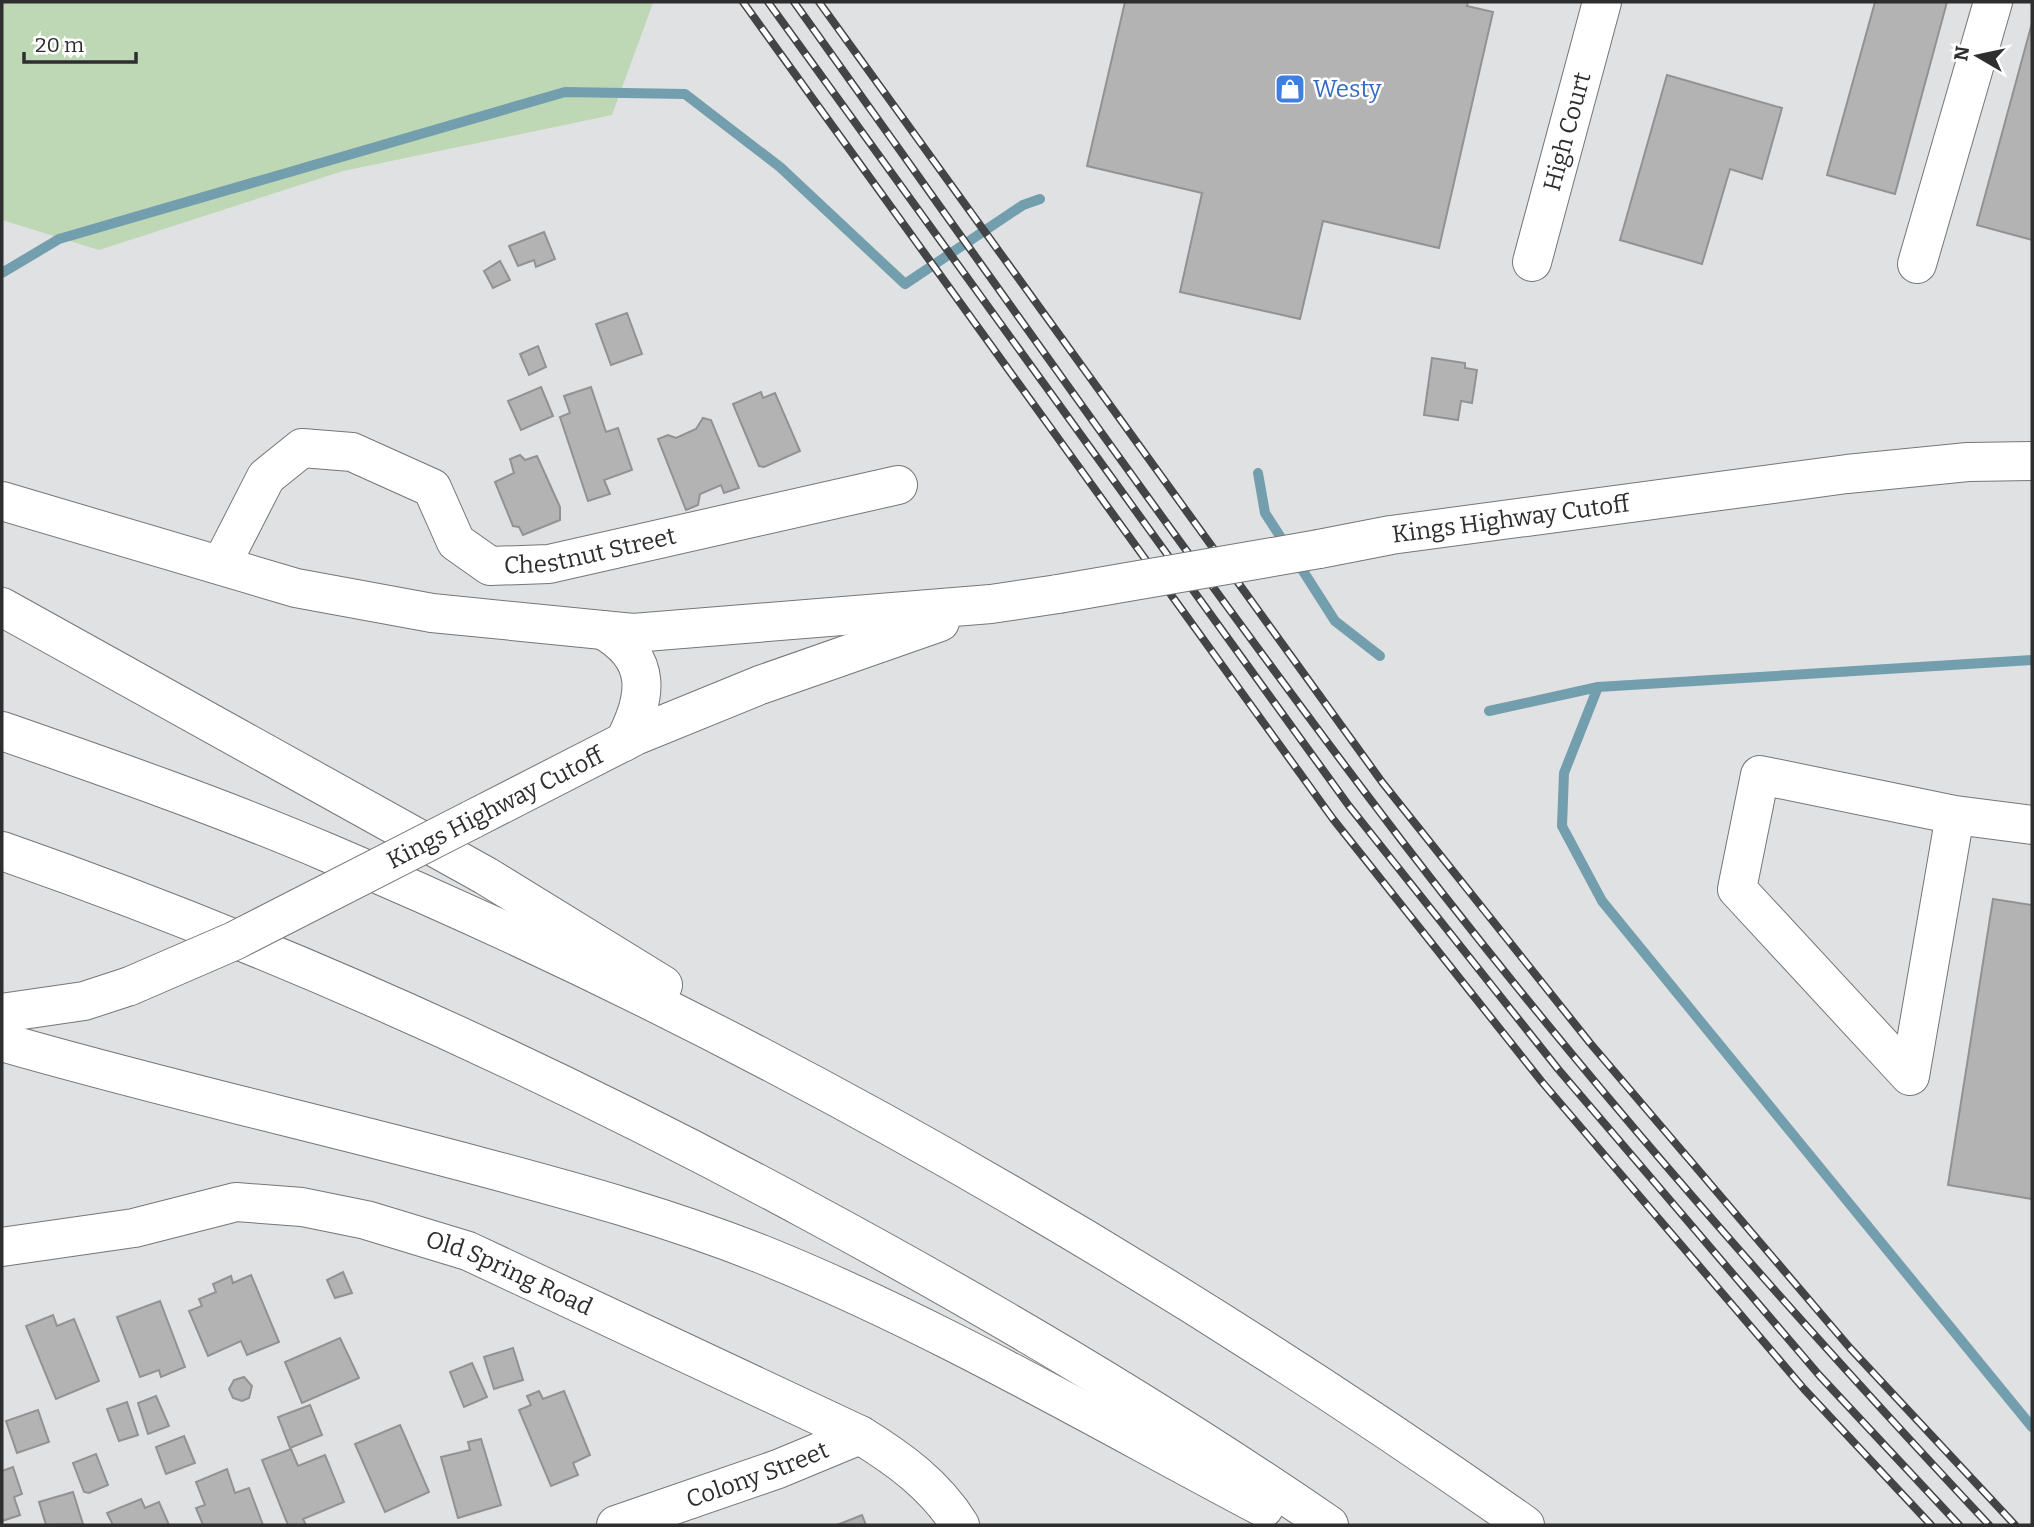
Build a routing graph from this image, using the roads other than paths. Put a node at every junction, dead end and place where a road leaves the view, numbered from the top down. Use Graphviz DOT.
graph roads {
  1 [pos="1602,2"];
  2 [pos="1993,2"];
  3 [pos="1532,261"];
  4 [pos="1917,264"];
  5 [pos="2032,461"];
  6 [pos="898,485"];
  7 [pos="2,501"];
  8 [pos="221,565"];
  9 [pos="991,604"];
  10 [pos="2,607"];
  11 [pos="603,630"];
  12 [pos="2,731"];
  13 [pos="624,742"];
  14 [pos="1955,816"];
  15 [pos="2032,825"];
  16 [pos="2,851"];
  17 [pos="2,1013"];
  18 [pos="2,1042"];
  19 [pos="823,1089"];
  20 [pos="2,1247"];
  21 [pos="860,1434"];
  22 [pos="616,1525"];
  23 [pos="960,1525"];
  24 [pos="1295,1525"];
  25 [pos="1329,1525"];
  26 [pos="1525,1525"];
  1 -- 3 [label="main road, High Court"];
  2 -- 4 [label="main road"];
  5 -- 9 [label="main road, Kings Highway Cutoff, bridge"];
  6 -- 8 [label="main road, Chestnut Street"];
  7 -- 8 [label="main road, Kings Highway Cutoff"];
  8 -- 11 [label="main road, Kings Highway Cutoff"];
  9 -- 11 [label="main road, Kings Highway Cutoff"];
  9 -- 13 [label="main road, Kings Highway Cutoff"];
  10 -- 19 [label="main road"];
  11 -- 13 [label="main road"];
  12 -- 19 [label="main road"];
  13 -- 17 [label="main road, Kings Highway Cutoff, bridge"];
  14 -- 14 [label="main road"];
  14 -- 15 [label="main road"];
  16 -- 25 [label="main road"];
  18 -- 24 [label="main road"];
  19 -- 26 [label="main road"];
  20 -- 21 [label="main road, Old Spring Road"];
  21 -- 22 [label="main road, Colony Street"];
  21 -- 23 [label="main road, Old Spring Road"];
}
